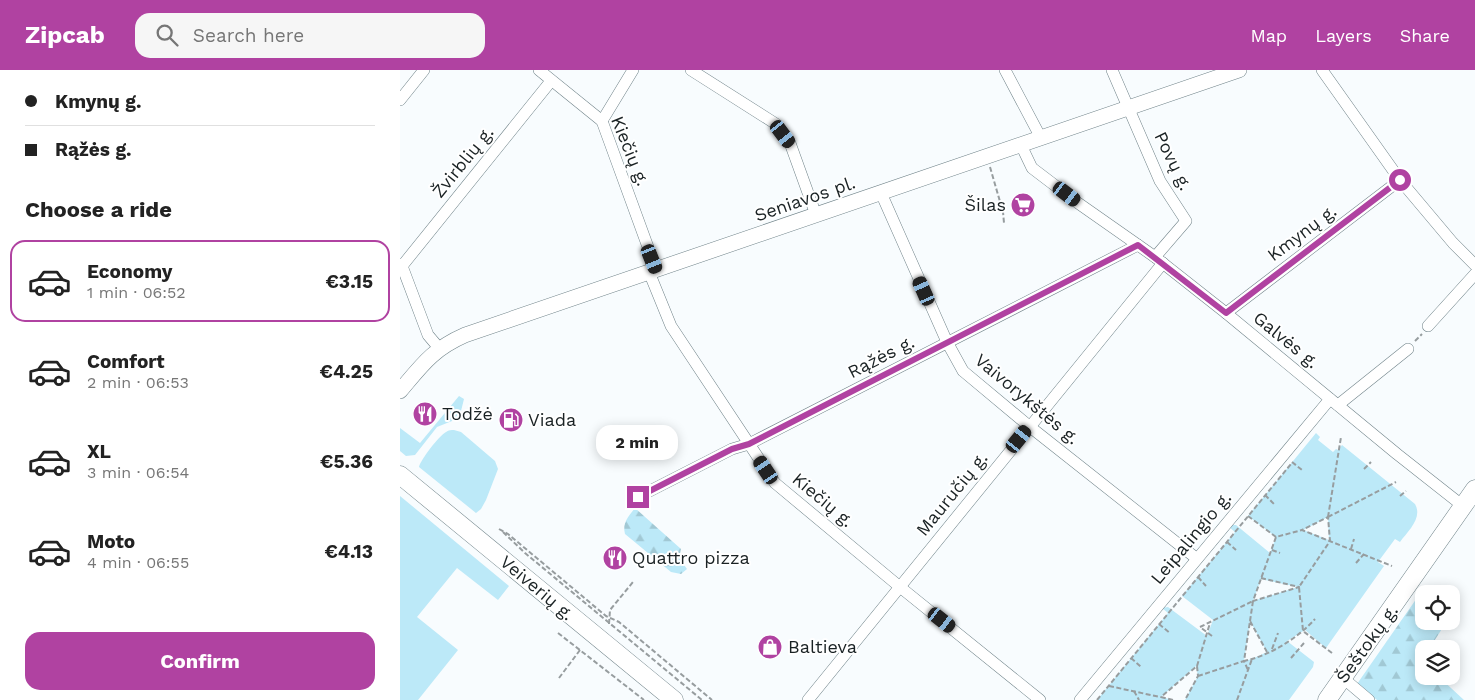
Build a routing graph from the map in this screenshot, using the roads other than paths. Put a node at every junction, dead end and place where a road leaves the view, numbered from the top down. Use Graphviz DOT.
graph roads {
  1 [pos="424,70"];
  2 [pos="538,70"];
  3 [pos="633,70"];
  4 [pos="691,70"];
  5 [pos="1005,70"];
  6 [pos="1112,70"];
  7 [pos="1239,70"];
  8 [pos="1322,70"];
  9 [pos="552,81"];
  10 [pos="400,100"];
  11 [pos="1129,108"];
  12 [pos="602,120"];
  13 [pos="1041,138"];
  14 [pos="1021,145"];
  15 [pos="1400,180"];
  16 [pos="881,193"];
  17 [pos="816,215"];
  18 [pos="1138,245"];
  19 [pos="1159,260"];
  20 [pos="401,265"];
  21 [pos="1475,265"];
  22 [pos="652,271"];
  23 [pos="1475,274"];
  24 [pos="1226,313"];
  25 [pos="1428,326"];
  26 [pos="947,342"];
  27 [pos="439,348"];
  28 [pos="1408,349"];
  29 [pos="400,391"];
  30 [pos="1334,402"];
  31 [pos="1029,426"];
  32 [pos="749,444"];
  33 [pos="400,475"];
  34 [pos="1475,489"];
  35 [pos="638,497"];
  36 [pos="1463,506"];
  37 [pos="1196,558"];
  38 [pos="900,587"];
  39 [pos="1343,678"];
  40 [pos="674,700"];
  41 [pos="808,700"];
  42 [pos="1040,700"];
  43 [pos="1080,700"];
  44 [pos="1327,700"];
  45 [pos="1369,700"];
  1 -- 10 [label="street"];
  2 -- 9 [label="street, Kiečių g."];
  3 -- 12 [label="street"];
  4 -- 17 [label="street"];
  5 -- 13 [label="street"];
  6 -- 11 [label="street, Povų g."];
  7 -- 11 [label="street, Seniavos pl."];
  8 -- 15 [label="street"];
  9 -- 12 [label="street, Kiečių g."];
  9 -- 20 [label="street, Žvirblių g."];
  11 -- 13 [label="street, Seniavos pl."];
  11 -- 19 [label="street, Povų g."];
  12 -- 22 [label="street, Kiečių g."];
  13 -- 14 [label="street, Seniavos pl."];
  14 -- 16 [label="street, Seniavos pl."];
  14 -- 18 [label="street, Galvės g."];
  15 -- 21 [label="street"];
  15 -- 24 [label="street, Kmynų g."];
  16 -- 17 [label="street, Seniavos pl."];
  16 -- 26 [label="street, Vaivorykštės g."];
  17 -- 22 [label="street, Seniavos pl."];
  18 -- 19 [label="street, Galvės g."];
  18 -- 26 [label="street, Rąžės g."];
  19 -- 24 [label="street, Galvės g."];
  19 -- 31 [label="street, Mauručių g."];
  20 -- 27 [label="street"];
  22 -- 27 [label="street, Seniavos pl."];
  22 -- 32 [label="street, Kiečių g."];
  23 -- 25 [label="street"];
  24 -- 30 [label="street, Galvės g."];
  26 -- 31 [label="street, Vaivorykštės g."];
  26 -- 32 [label="street, Rąžės g."];
  27 -- 29 [label="street, Seniavos pl."];
  28 -- 30 [label="street, Leipalingio g."];
  30 -- 36 [label="street, Galvės g."];
  30 -- 37 [label="street, Leipalingio g."];
  31 -- 37 [label="street, Vaivorykštės g."];
  31 -- 38 [label="street, Mauručių g."];
  32 -- 35 [label="street, Rąžės g."];
  32 -- 38 [label="street, Kiečių g."];
  33 -- 40 [label="main road, Veiverių g."];
  34 -- 36 [label="main road, Šeštokų g."];
  36 -- 39 [label="main road, Šeštokų g."];
  37 -- 43 [label="street, Leipalingio g."];
  38 -- 41 [label="street, Mauručių g."];
  38 -- 42 [label="street, Kiečių g."];
  39 -- 44 [label="main road, Šeštokų g."];
  39 -- 45 [label="street"];
}
